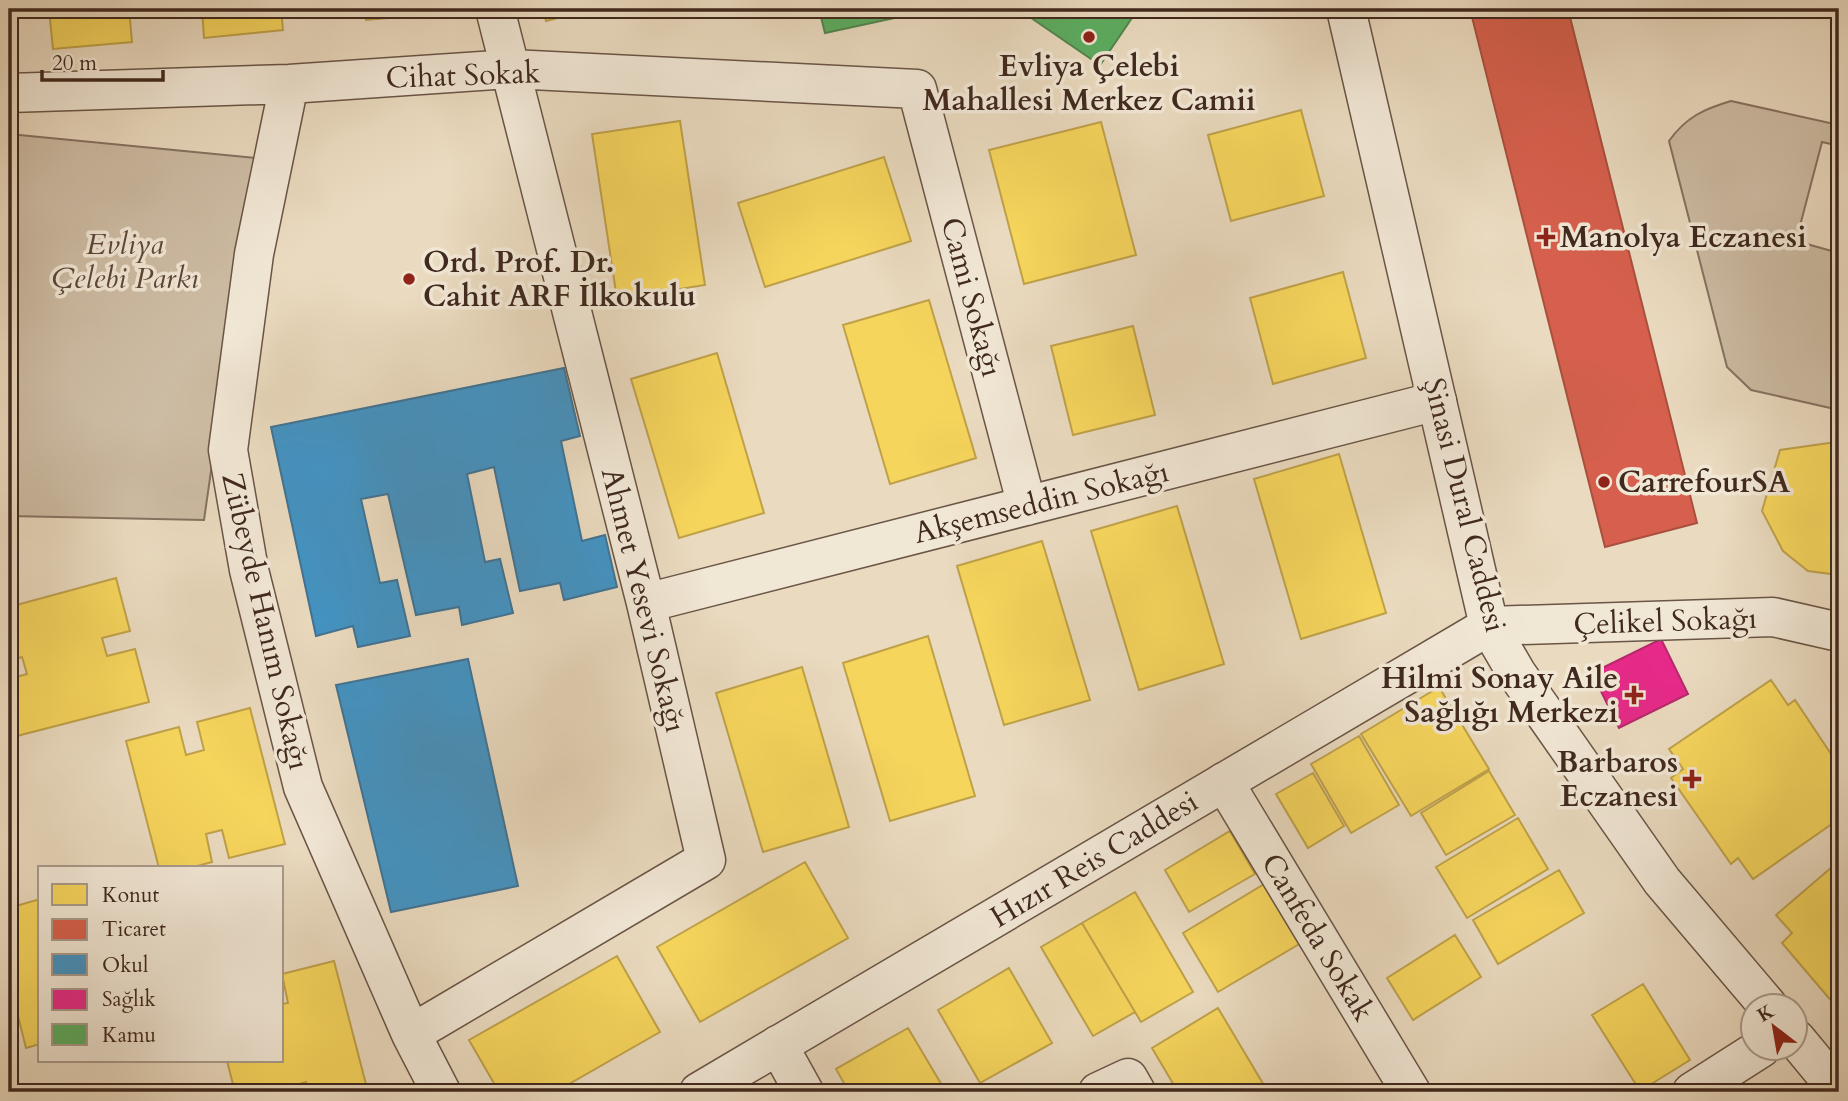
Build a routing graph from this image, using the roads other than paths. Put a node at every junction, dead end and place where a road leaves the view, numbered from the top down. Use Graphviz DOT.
graph roads {
  1 [pos="495,9"];
  2 [pos="1346,9"];
  3 [pos="511,69"];
  4 [pos="289,84"];
  5 [pos="917,89"];
  6 [pos="9,93"];
  7 [pos="1437,401"];
  8 [pos="1027,506"];
  9 [pos="646,603"];
  10 [pos="1489,626"];
  11 [pos="1839,632"];
  12 [pos="1224,782"];
  13 [pos="1756,992"];
  14 [pos="411,1034"];
  15 [pos="778,1045"];
  16 [pos="1810,1056"];
  17 [pos="1740,1061"];
  18 [pos="1839,1091"];
  19 [pos="441,1092"];
  20 [pos="699,1092"];
  21 [pos="804,1092"];
  22 [pos="1098,1092"];
  23 [pos="1136,1092"];
  24 [pos="1411,1092"];
  25 [pos="1692,1092"];
  1 -- 3 [label="street, Ahmet Yesevi Sokağı"];
  2 -- 7 [label="street, Şinasi Dural Caddesi"];
  3 -- 4 [label="street, Cihat Sokak"];
  3 -- 5 [label="street, Cihat Sokak"];
  3 -- 9 [label="street, Ahmet Yesevi Sokağı"];
  4 -- 6 [label="street, Cihat Sokak"];
  4 -- 14 [label="street, Zübeyde Hanım Sokağı"];
  5 -- 8 [label="street, Cami Sokağı"];
  7 -- 8 [label="street, Akşemseddin Sokağı"];
  7 -- 10 [label="street, Şinasi Dural Caddesi"];
  8 -- 9 [label="street, Akşemseddin Sokağı"];
  9 -- 14 [label="street, Ahmet Yesevi Sokağı"];
  10 -- 11 [label="street, Çelikel Sokağı"];
  10 -- 12 [label="street, Hızır Reis Caddesi"];
  10 -- 13 [label="street, Şinasi Dural Caddesi"];
  12 -- 15 [label="street, Hızır Reis Caddesi"];
  12 -- 24 [label="street, Canfeda Sokak"];
  14 -- 19 [label="street, Zübeyde Hanım Sokağı"];
  15 -- 20 [label="street, Hızır Reis Caddesi"];
  15 -- 21 [label="street"];
  16 -- 18 [label="street"];
  17 -- 25 [label="street"];
  22 -- 23 [label="street"];
}
